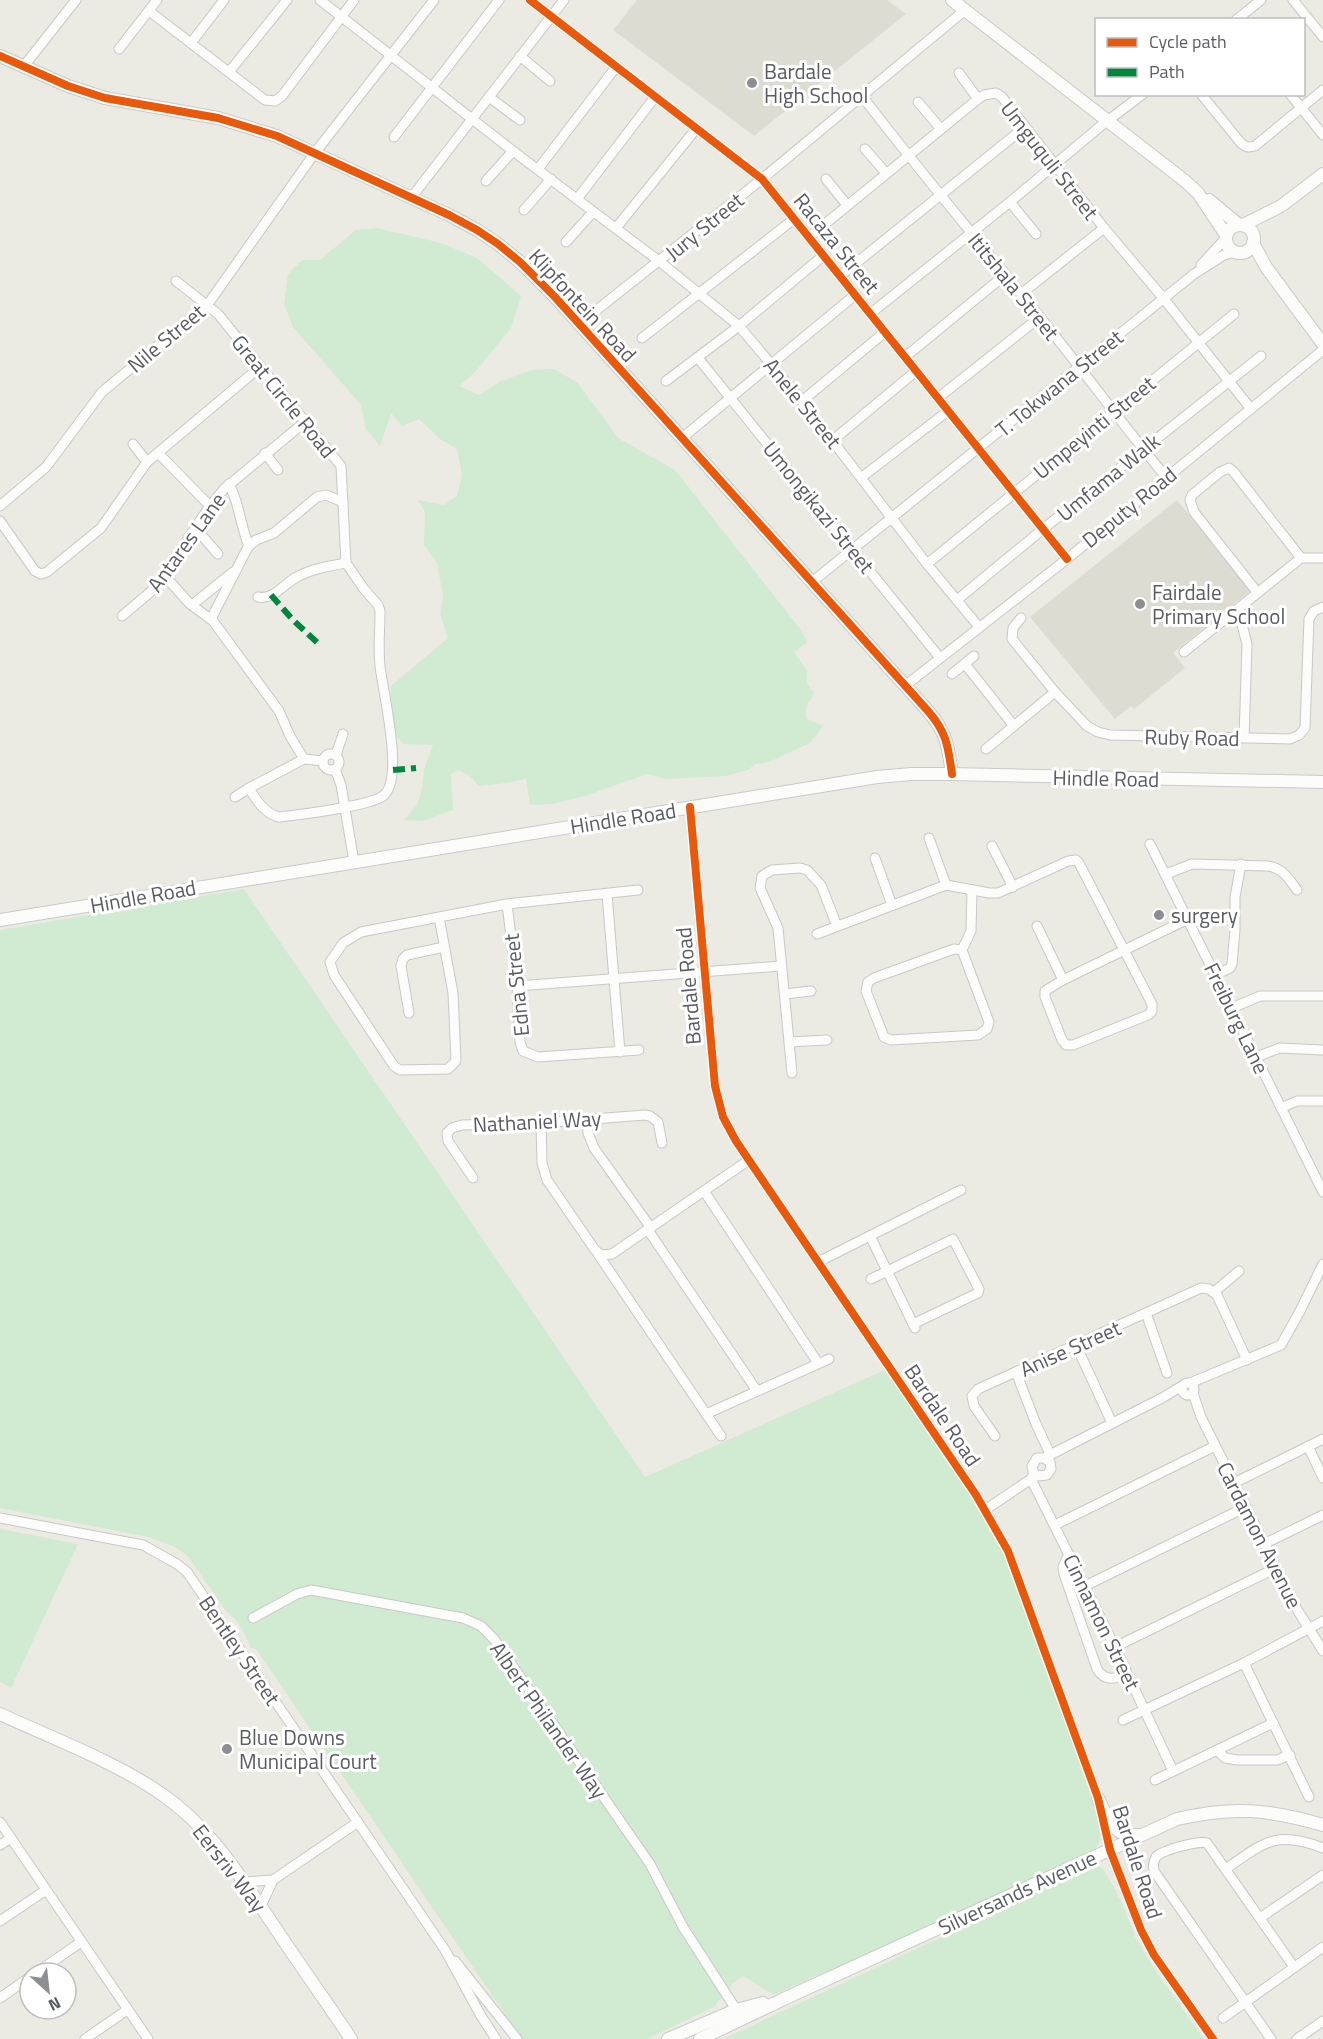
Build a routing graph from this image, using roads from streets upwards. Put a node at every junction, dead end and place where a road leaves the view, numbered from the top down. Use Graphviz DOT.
graph roads {
  1 [pos="76,0"];
  2 [pos="157,0"];
  3 [pos="224,0"];
  4 [pos="287,0"];
  5 [pos="320,0"];
  6 [pos="354,0"];
  7 [pos="434,0"];
  8 [pos="499,0"];
  9 [pos="530,0"];
  10 [pos="564,0"];
  11 [pos="952,0"];
  12 [pos="1261,0"];
  13 [pos="1293,0"];
  14 [pos="965,10"];
  15 [pos="149,11"];
  16 [pos="551,16"];
  17 [pos="341,17"];
  18 [pos="1238,18"];
  19 [pos="1323,37"];
  20 [pos="191,43"];
  21 [pos="119,49"];
  22 [pos="0,56"];
  23 [pos="392,56"];
  24 [pos="520,56"];
  25 [pos="24,66"];
  26 [pos="616,67"];
  27 [pos="229,72"];
  28 [pos="959,73"];
  29 [pos="550,81"];
  30 [pos="432,87"];
  31 [pos="1323,90"];
  32 [pos="861,96"];
  33 [pos="1140,96"];
  34 [pos="1203,96"];
  35 [pos="1292,96"];
  36 [pos="489,97"];
  37 [pos="655,97"];
  38 [pos="978,99"];
  39 [pos="918,102"];
  40 [pos="1301,108"];
  41 [pos="472,118"];
  42 [pos="520,120"];
  43 [pos="1108,120"];
  44 [pos="1025,127"];
  45 [pos="696,129"];
  46 [pos="941,129"];
  47 [pos="1323,135"];
  48 [pos="394,136"];
  49 [pos="865,150"];
  50 [pos="513,151"];
  51 [pos="314,154"];
  52 [pos="907,156"];
  53 [pos="1055,164"];
  54 [pos="538,169"];
  55 [pos="886,173"];
  56 [pos="1323,174"];
  57 [pos="551,179"];
  58 [pos="762,179"];
  59 [pos="826,179"];
  60 [pos="486,181"];
  61 [pos="1198,193"];
  62 [pos="939,195"];
  63 [pos="411,198"];
  64 [pos="577,199"];
  65 [pos="1010,202"];
  66 [pos="847,205"];
  67 [pos="1281,206"];
  68 [pos="524,210"];
  69 [pos="593,212"];
  70 [pos="794,219"];
  71 [pos="1241,225"];
  72 [pos="616,228"];
  73 [pos="1104,228"];
  74 [pos="971,233"];
  75 [pos="1036,234"];
  76 [pos="809,237"];
  77 [pos="1226,237"];
  78 [pos="1253,241"];
  79 [pos="566,242"];
  80 [pos="1237,253"];
  81 [pos="823,256"];
  82 [pos="659,261"];
  83 [pos="1194,274"];
  84 [pos="1005,275"];
  85 [pos="840,276"];
  86 [pos="176,281"];
  87 [pos="699,294"];
  88 [pos="1021,294"];
  89 [pos="855,295"];
  90 [pos="1285,295"];
  91 [pos="1164,299"];
  92 [pos="208,304"];
  93 [pos="870,314"];
  94 [pos="1234,314"];
  95 [pos="1040,317"];
  96 [pos="579,324"];
  97 [pos="739,326"];
  98 [pos="885,332"];
  99 [pos="642,338"];
  100 [pos="1198,343"];
  101 [pos="1323,345"];
  102 [pos="1323,350"];
  103 [pos="1261,356"];
  104 [pos="905,357"];
  105 [pos="698,358"];
  106 [pos="771,363"];
  107 [pos="261,367"];
  108 [pos="1079,368"];
  109 [pos="916,371"];
  110 [pos="666,381"];
  111 [pos="1229,381"];
  112 [pos="731,398"];
  113 [pos="938,399"];
  114 [pos="802,400"];
  115 [pos="1251,409"];
  116 [pos="948,411"];
  117 [pos="1113,412"];
  118 [pos="306,421"];
  119 [pos="682,438"];
  120 [pos="832,440"];
  121 [pos="133,444"];
  122 [pos="978,449"];
  123 [pos="1143,449"];
  124 [pos="158,453"];
  125 [pos="265,453"];
  126 [pos="147,462"];
  127 [pos="278,470"];
  128 [pos="862,477"];
  129 [pos="1166,477"];
  130 [pos="229,484"];
  131 [pos="1013,492"];
  132 [pos="343,502"];
  133 [pos="0,506"];
  134 [pos="210,506"];
  135 [pos="893,517"];
  136 [pos="0,521"];
  137 [pos="196,529"];
  138 [pos="1043,529"];
  139 [pos="249,546"];
  140 [pos="854,549"];
  141 [pos="218,554"];
  142 [pos="1301,558"];
  143 [pos="1323,558"];
  144 [pos="1067,559"];
  145 [pos="346,563"];
  146 [pos="927,564"];
  147 [pos="235,571"];
  148 [pos="164,575"];
  149 [pos="812,582"];
  150 [pos="1257,592"];
  151 [pos="258,597"];
  152 [pos="957,600"];
  153 [pos="192,605"];
  154 [pos="1323,607"];
  155 [pos="122,616"];
  156 [pos="1240,617"];
  157 [pos="1022,618"];
  158 [pos="211,619"];
  159 [pos="979,627"];
  160 [pos="1184,652"];
  161 [pos="974,656"];
  162 [pos="939,658"];
  163 [pos="965,664"];
  164 [pos="952,674"];
  165 [pos="906,685"];
  166 [pos="1055,692"];
  167 [pos="1014,726"];
  168 [pos="343,734"];
  169 [pos="1244,738"];
  170 [pos="986,749"];
  171 [pos="336,755"];
  172 [pos="304,759"];
  173 [pos="323,761"];
  174 [pos="335,769"];
  175 [pos="952,774"];
  176 [pos="1323,782"];
  177 [pos="249,788"];
  178 [pos="236,798"];
  179 [pos="345,807"];
  180 [pos="690,807"];
  181 [pos="928,838"];
  182 [pos="1150,843"];
  183 [pos="992,846"];
  184 [pos="875,858"];
  185 [pos="354,862"];
  186 [pos="1241,864"];
  187 [pos="1166,874"];
  188 [pos="946,885"];
  189 [pos="1013,887"];
  190 [pos="638,890"];
  191 [pos="972,890"];
  192 [pos="1297,890"];
  193 [pos="607,894"];
  194 [pos="507,903"];
  195 [pos="892,905"];
  196 [pos="439,917"];
  197 [pos="1188,919"];
  198 [pos="0,920"];
  199 [pos="837,926"];
  200 [pos="1037,926"];
  201 [pos="817,934"];
  202 [pos="444,947"];
  203 [pos="962,950"];
  204 [pos="1125,950"];
  205 [pos="782,966"];
  206 [pos="705,972"];
  207 [pos="1215,975"];
  208 [pos="612,979"];
  209 [pos="1063,980"];
  210 [pos="517,986"];
  211 [pos="811,991"];
  212 [pos="784,994"];
  213 [pos="1323,996"];
  214 [pos="1232,1008"];
  215 [pos="409,1013"];
  216 [pos="827,1040"];
  217 [pos="789,1042"];
  218 [pos="639,1050"];
  219 [pos="1323,1050"];
  220 [pos="620,1052"];
  221 [pos="1256,1057"];
  222 [pos="792,1073"];
  223 [pos="1323,1101"];
  224 [pos="1281,1108"];
  225 [pos="587,1119"];
  226 [pos="541,1123"];
  227 [pos="662,1143"];
  228 [pos="748,1160"];
  229 [pos="473,1178"];
  230 [pos="961,1190"];
  231 [pos="704,1191"];
  232 [pos="1323,1192"];
  233 [pos="649,1229"];
  234 [pos="870,1236"];
  235 [pos="597,1252"];
  236 [pos="818,1262"];
  237 [pos="1323,1264"];
  238 [pos="887,1270"];
  239 [pos="1239,1271"];
  240 [pos="871,1279"];
  241 [pos="1214,1292"];
  242 [pos="1146,1313"];
  243 [pos="1076,1345"];
  244 [pos="829,1359"];
  245 [pos="1246,1360"];
  246 [pos="818,1363"];
  247 [pos="1016,1372"];
  248 [pos="1167,1373"];
  249 [pos="1188,1390"];
  250 [pos="757,1391"];
  251 [pos="706,1414"];
  252 [pos="1112,1423"];
  253 [pos="721,1436"];
  254 [pos="995,1436"];
  255 [pos="1323,1439"];
  256 [pos="1215,1446"];
  257 [pos="1308,1446"];
  258 [pos="1047,1456"];
  259 [pos="1033,1476"];
  260 [pos="1323,1478"];
  261 [pos="1234,1483"];
  262 [pos="1246,1507"];
  263 [pos="985,1510"];
  264 [pos="1323,1515"];
  265 [pos="0,1518"];
  266 [pos="1055,1525"];
  267 [pos="1264,1544"];
  268 [pos="1069,1554"];
  269 [pos="1276,1568"];
  270 [pos="1085,1586"];
  271 [pos="253,1618"];
  272 [pos="1323,1621"];
  273 [pos="1308,1629"];
  274 [pos="1115,1647"];
  275 [pos="1323,1651"];
  276 [pos="1244,1663"];
  277 [pos="1127,1674"];
  278 [pos="1145,1711"];
  279 [pos="0,1714"];
  280 [pos="1123,1720"];
  281 [pos="0,1722"];
  282 [pos="1273,1723"];
  283 [pos="1217,1750"];
  284 [pos="1290,1755"];
  285 [pos="1173,1771"];
  286 [pos="1155,1780"];
  287 [pos="1309,1797"];
  288 [pos="1098,1798"];
  289 [pos="0,1822"];
  290 [pos="358,1822"];
  291 [pos="1323,1826"];
  292 [pos="1138,1835"];
  293 [pos="11,1838"];
  294 [pos="0,1845"];
  295 [pos="1323,1848"];
  296 [pos="1110,1850"];
  297 [pos="1227,1868"];
  298 [pos="1323,1875"];
  299 [pos="273,1880"];
  300 [pos="245,1882"];
  301 [pos="46,1890"];
  302 [pos="261,1906"];
  303 [pos="1260,1917"];
  304 [pos="0,1921"];
  305 [pos="81,1942"];
  306 [pos="1323,1947"];
  307 [pos="445,1950"];
  308 [pos="53,1961"];
  309 [pos="1294,1966"];
  310 [pos="18,1985"];
  311 [pos="0,1998"];
  312 [pos="1246,2001"];
  313 [pos="494,2007"];
  314 [pos="128,2010"];
  315 [pos="739,2014"];
  316 [pos="481,2016"];
  317 [pos="1223,2018"];
  318 [pos="1323,2021"];
  319 [pos="85,2039"];
  320 [pos="148,2039"];
  321 [pos="341,2039"];
  322 [pos="351,2039"];
  323 [pos="496,2039"];
  324 [pos="517,2039"];
  325 [pos="668,2039"];
  326 [pos="700,2039"];
  327 [pos="1213,2039"];
  328 [pos="1271,2039"];
  329 [pos="1297,2039"];
  1 -- 25 [label="street"];
  2 -- 15 [label="street"];
  3 -- 20 [label="street"];
  4 -- 27 [label="street"];
  5 -- 17 [label="street, Anele Street"];
  6 -- 17 [label="street"];
  7 -- 23 [label="street, Nile Street"];
  8 -- 30 [label="street"];
  9 -- 16 [label="street, Racaza Street"];
  10 -- 16 [label="street"];
  11 -- 14 [label="street"];
  12 -- 18 [label="street"];
  13 -- 19 [label="street"];
  14 -- 32 [label="street, Jury Street"];
  14 -- 43 [label="street"];
  15 -- 20 [label="street"];
  15 -- 21 [label="street"];
  16 -- 24 [label="street"];
  16 -- 26 [label="street, Racaza Street"];
  17 -- 23 [label="street, Anele Street"];
  17 -- 27 [label="street"];
  20 -- 27 [label="street"];
  22 -- 25 [label="street, Klipfontein Road"];
  23 -- 30 [label="street, Anele Street"];
  23 -- 51 [label="street, Nile Street"];
  24 -- 29 [label="street"];
  24 -- 36 [label="street"];
  25 -- 51 [label="street, Klipfontein Road"];
  26 -- 37 [label="street, Racaza Street"];
  26 -- 54 [label="street"];
  28 -- 38 [label="street"];
  30 -- 41 [label="street, Anele Street"];
  30 -- 48 [label="street"];
  31 -- 40 [label="street"];
  32 -- 52 [label="street, Ititshala Street"];
  32 -- 58 [label="street, Jury Street"];
  33 -- 43 [label="street"];
  34 -- 40 [label="street"];
  35 -- 40 [label="street"];
  36 -- 41 [label="street"];
  36 -- 42 [label="street"];
  37 -- 45 [label="street, Racaza Street"];
  37 -- 64 [label="street"];
  38 -- 44 [label="street, Umguquli Street"];
  38 -- 46 [label="street, Umguquli Street"];
  39 -- 46 [label="street"];
  40 -- 47 [label="street"];
  41 -- 50 [label="street, Anele Street"];
  41 -- 63 [label="street"];
  43 -- 53 [label="street"];
  43 -- 61 [label="street"];
  44 -- 53 [label="street, Umguquli Street"];
  44 -- 62 [label="street"];
  45 -- 58 [label="street, Racaza Street"];
  45 -- 72 [label="street"];
  46 -- 52 [label="street, Umguquli Street"];
  49 -- 55 [label="street"];
  50 -- 54 [label="street, Anele Street"];
  50 -- 60 [label="street"];
  51 -- 63 [label="street, Klipfontein Road"];
  51 -- 92 [label="street, Nile Street"];
  52 -- 55 [label="street, Umguquli Street"];
  52 -- 62 [label="street, Ititshala Street"];
  53 -- 65 [label="street"];
  53 -- 73 [label="street, Umguquli Street"];
  54 -- 57 [label="street, Anele Street"];
  55 -- 66 [label="street, Umguquli Street"];
  56 -- 67 [label="street"];
  57 -- 64 [label="street, Anele Street"];
  57 -- 68 [label="street"];
  58 -- 70 [label="street, Racaza Street"];
  58 -- 82 [label="street, Jury Street"];
  59 -- 66 [label="street"];
  61 -- 71 [label="street"];
  61 -- 77 [label="street"];
  62 -- 74 [label="street, Ititshala Street"];
  62 -- 85 [label="street"];
  63 -- 96 [label="street, Klipfontein Road"];
  64 -- 69 [label="street, Anele Street"];
  65 -- 74 [label="street"];
  65 -- 75 [label="street"];
  66 -- 76 [label="street, Umguquli Street"];
  67 -- 71 [label="street"];
  67 -- 78 [label="street"];
  69 -- 72 [label="street, Anele Street"];
  69 -- 79 [label="street"];
  70 -- 76 [label="street, Racaza Street"];
  70 -- 87 [label="street"];
  71 -- 77 [label="street"];
  71 -- 78 [label="street"];
  72 -- 82 [label="street, Anele Street"];
  73 -- 88 [label="street"];
  73 -- 91 [label="street, Umguquli Street"];
  74 -- 84 [label="street, Ititshala Street"];
  74 -- 93 [label="street"];
  76 -- 81 [label="street, Racaza Street"];
  77 -- 80 [label="street"];
  77 -- 83 [label="street, T. Tokwana Street"];
  78 -- 80 [label="street"];
  78 -- 90 [label="street"];
  80 -- 83 [label="street, T. Tokwana Street"];
  80 -- 90 [label="street"];
  81 -- 85 [label="street, Racaza Street"];
  81 -- 97 [label="street"];
  82 -- 87 [label="street, Anele Street"];
  82 -- 96 [label="street, Jury Street"];
  83 -- 91 [label="street, T. Tokwana Street"];
  84 -- 88 [label="street, Ititshala Street"];
  84 -- 104 [label="street"];
  85 -- 89 [label="street, Racaza Street"];
  86 -- 92 [label="street, Great Circle Road"];
  87 -- 97 [label="street, Anele Street"];
  87 -- 99 [label="street"];
  88 -- 95 [label="street, Ititshala Street"];
  89 -- 93 [label="street, Racaza Street"];
  89 -- 106 [label="street"];
  90 -- 101 [label="street"];
  91 -- 100 [label="street, Umguquli Street"];
  91 -- 108 [label="street, T. Tokwana Street"];
  92 -- 107 [label="street, Great Circle Road"];
  92 -- 133 [label="street, Nile Street"];
  93 -- 98 [label="street, Racaza Street"];
  94 -- 100 [label="street, Umpeyinti Street"];
  95 -- 108 [label="street, Ititshala Street"];
  95 -- 113 [label="street"];
  96 -- 119 [label="street, Klipfontein Road"];
  97 -- 105 [label="street"];
  97 -- 106 [label="street, Anele Street"];
  98 -- 104 [label="street, Racaza Street"];
  98 -- 114 [label="street"];
  100 -- 111 [label="street, Umguquli Street"];
  100 -- 117 [label="street, Umpeyinti Street"];
  102 -- 115 [label="street, Deputy Road"];
  103 -- 111 [label="street, Umfama Walk"];
  104 -- 109 [label="street, Racaza Street"];
  105 -- 110 [label="street"];
  105 -- 112 [label="street, Umongikazi Street"];
  106 -- 112 [label="street"];
  106 -- 114 [label="street, Anele Street"];
  107 -- 118 [label="street, Great Circle Road"];
  107 -- 124 [label="street"];
  108 -- 117 [label="street, Ititshala Street"];
  108 -- 122 [label="street, T. Tokwana Street"];
  109 -- 113 [label="street, Racaza Street"];
  109 -- 120 [label="street"];
  111 -- 115 [label="street, Umguquli Street"];
  111 -- 123 [label="street, Umfama Walk"];
  112 -- 119 [label="street"];
  112 -- 140 [label="street, Umongikazi Street"];
  113 -- 116 [label="street, Racaza Street"];
  114 -- 120 [label="street, Anele Street"];
  115 -- 129 [label="street, Deputy Road"];
  116 -- 122 [label="street, Racaza Street"];
  116 -- 128 [label="street"];
  117 -- 123 [label="street, Ititshala Street"];
  117 -- 131 [label="street, Umpeyinti Street"];
  118 -- 125 [label="street, Antares Lane"];
  118 -- 132 [label="street, Great Circle Road"];
  119 -- 149 [label="street, Klipfontein Road"];
  120 -- 128 [label="street, Anele Street"];
  121 -- 126 [label="street"];
  122 -- 131 [label="street, Racaza Street"];
  122 -- 135 [label="street, T. Tokwana Street"];
  123 -- 129 [label="street, Ititshala Street"];
  123 -- 138 [label="street, Umfama Walk"];
  124 -- 126 [label="street"];
  124 -- 134 [label="street"];
  125 -- 127 [label="street"];
  125 -- 130 [label="street, Antares Lane"];
  126 -- 136 [label="street"];
  128 -- 135 [label="street, Anele Street"];
  129 -- 144 [label="street, Deputy Road"];
  130 -- 134 [label="street, Antares Lane"];
  130 -- 139 [label="street"];
  131 -- 138 [label="street, Racaza Street"];
  131 -- 146 [label="street, Umpeyinti Street"];
  132 -- 139 [label="street"];
  132 -- 145 [label="street, Great Circle Road"];
  134 -- 137 [label="street, Antares Lane"];
  135 -- 140 [label="street, T. Tokwana Street"];
  135 -- 146 [label="street, Anele Street"];
  137 -- 141 [label="street"];
  137 -- 148 [label="street, Antares Lane"];
  138 -- 144 [label="street, Racaza Street"];
  138 -- 152 [label="street, Umfama Walk"];
  139 -- 147 [label="street"];
  140 -- 149 [label="street, T. Tokwana Street"];
  140 -- 162 [label="street, Umongikazi Street"];
  142 -- 143 [label="street"];
  142 -- 150 [label="street"];
  142 -- 150 [label="street"];
  144 -- 159 [label="street, Deputy Road"];
  145 -- 151 [label="street"];
  145 -- 179 [label="street"];
  146 -- 152 [label="street, Anele Street"];
  147 -- 153 [label="street"];
  147 -- 158 [label="street"];
  148 -- 153 [label="street"];
  148 -- 155 [label="street, Antares Lane"];
  149 -- 165 [label="street, Klipfontein Road"];
  150 -- 160 [label="street"];
  152 -- 159 [label="street, Anele Street"];
  153 -- 158 [label="street"];
  154 -- 169 [label="street, Ruby Road"];
  156 -- 169 [label="street"];
  157 -- 166 [label="street, Ruby Road"];
  158 -- 172 [label="street"];
  159 -- 162 [label="street, Deputy Road"];
  161 -- 163 [label="street"];
  162 -- 165 [label="street, Deputy Road"];
  163 -- 164 [label="street"];
  163 -- 167 [label="street"];
  165 -- 175 [label="street, Klipfontein Road"];
  166 -- 167 [label="street"];
  166 -- 169 [label="street, Ruby Road"];
  167 -- 170 [label="street"];
  168 -- 171 [label="street"];
  171 -- 173 [label="street"];
  171 -- 174 [label="street"];
  172 -- 173 [label="street"];
  172 -- 177 [label="street"];
  173 -- 174 [label="street"];
  174 -- 179 [label="street"];
  175 -- 176 [label="street, Hindle Road"];
  175 -- 180 [label="street, Hindle Road"];
  177 -- 178 [label="street"];
  177 -- 179 [label="street"];
  179 -- 185 [label="street"];
  180 -- 185 [label="street, Hindle Road"];
  180 -- 206 [label="street, Bardale Road"];
  181 -- 188 [label="street"];
  182 -- 187 [label="street, Freiburg Lane"];
  183 -- 189 [label="street"];
  184 -- 195 [label="street"];
  185 -- 198 [label="street, Hindle Road"];
  186 -- 187 [label="street"];
  186 -- 192 [label="street"];
  186 -- 207 [label="street"];
  187 -- 197 [label="street, Freiburg Lane"];
  188 -- 191 [label="street"];
  188 -- 195 [label="street"];
  189 -- 191 [label="street"];
  189 -- 204 [label="street"];
  190 -- 193 [label="street, Edna Street"];
  191 -- 203 [label="street"];
  193 -- 194 [label="street, Edna Street"];
  193 -- 208 [label="street"];
  194 -- 196 [label="street"];
  194 -- 210 [label="street, Edna Street"];
  195 -- 199 [label="street"];
  196 -- 202 [label="street"];
  196 -- 202 [label="street"];
  197 -- 204 [label="street"];
  197 -- 207 [label="street, Freiburg Lane"];
  199 -- 201 [label="street"];
  199 -- 205 [label="street"];
  200 -- 209 [label="street"];
  202 -- 215 [label="street"];
  203 -- 203 [label="street"];
  204 -- 209 [label="street"];
  204 -- 209 [label="street"];
  205 -- 206 [label="street"];
  205 -- 212 [label="street"];
  206 -- 208 [label="street"];
  206 -- 228 [label="street, Bardale Road"];
  207 -- 214 [label="street, Freiburg Lane"];
  208 -- 210 [label="street"];
  208 -- 220 [label="street"];
  210 -- 220 [label="street, Edna Street"];
  211 -- 212 [label="street"];
  212 -- 217 [label="street"];
  213 -- 214 [label="street"];
  214 -- 221 [label="street, Freiburg Lane"];
  216 -- 217 [label="street"];
  217 -- 222 [label="street"];
  218 -- 220 [label="street, Edna Street"];
  219 -- 221 [label="street"];
  221 -- 224 [label="street, Freiburg Lane"];
  223 -- 224 [label="street"];
  224 -- 232 [label="street, Freiburg Lane"];
  225 -- 226 [label="street, Nathaniel Way"];
  225 -- 227 [label="street, Nathaniel Way"];
  225 -- 233 [label="street"];
  226 -- 229 [label="street, Nathaniel Way"];
  226 -- 235 [label="street"];
  228 -- 231 [label="street"];
  228 -- 236 [label="street, Bardale Road"];
  230 -- 234 [label="street"];
  231 -- 233 [label="street"];
  231 -- 246 [label="street"];
  233 -- 235 [label="street"];
  233 -- 250 [label="street"];
  234 -- 236 [label="street"];
  234 -- 238 [label="street"];
  235 -- 251 [label="street"];
  236 -- 263 [label="street, Bardale Road"];
  237 -- 245 [label="street"];
  238 -- 238 [label="street"];
  238 -- 240 [label="street"];
  239 -- 241 [label="street"];
  241 -- 242 [label="street, Anise Street"];
  241 -- 245 [label="street"];
  242 -- 243 [label="street, Anise Street"];
  242 -- 248 [label="street"];
  243 -- 247 [label="street, Anise Street"];
  243 -- 252 [label="street"];
  244 -- 246 [label="street"];
  245 -- 249 [label="street"];
  246 -- 250 [label="street"];
  247 -- 254 [label="street, Anise Street"];
  247 -- 258 [label="street"];
  249 -- 252 [label="street"];
  249 -- 256 [label="street, Cardamon Avenue"];
  250 -- 251 [label="street"];
  251 -- 253 [label="street"];
  252 -- 258 [label="street"];
  255 -- 257 [label="street"];
  256 -- 261 [label="street, Cardamon Avenue"];
  256 -- 266 [label="street"];
  257 -- 260 [label="street"];
  257 -- 261 [label="street"];
  258 -- 259 [label="street"];
  258 -- 259 [label="street"];
  259 -- 263 [label="street"];
  259 -- 266 [label="street, Cinnamon Street"];
  261 -- 262 [label="street, Cardamon Avenue"];
  262 -- 267 [label="street, Cardamon Avenue"];
  262 -- 270 [label="street"];
  263 -- 288 [label="street, Bardale Road"];
  264 -- 267 [label="street"];
  265 -- 290 [label="street, Bentley Street"];
  266 -- 268 [label="street, Cinnamon Street"];
  267 -- 269 [label="street, Cardamon Avenue"];
  268 -- 270 [label="street, Cinnamon Street"];
  268 -- 277 [label="street"];
  269 -- 273 [label="street, Cardamon Avenue"];
  269 -- 274 [label="street"];
  270 -- 274 [label="street, Cinnamon Street"];
  271 -- 315 [label="street, Albert Philander Way"];
  272 -- 273 [label="street"];
  273 -- 275 [label="street, Cardamon Avenue"];
  273 -- 276 [label="street"];
  274 -- 277 [label="street, Cinnamon Street"];
  276 -- 278 [label="street"];
  276 -- 282 [label="street"];
  277 -- 278 [label="street, Cinnamon Street"];
  278 -- 280 [label="street"];
  278 -- 285 [label="street, Cinnamon Street"];
  279 -- 300 [label="street, Eersriv Way"];
  281 -- 321 [label="street, Eersriv Way"];
  282 -- 283 [label="street"];
  282 -- 284 [label="street"];
  283 -- 284 [label="street"];
  283 -- 285 [label="street"];
  284 -- 287 [label="street"];
  285 -- 286 [label="street"];
  288 -- 292 [label="street"];
  288 -- 296 [label="street, Bardale Road"];
  289 -- 293 [label="street"];
  290 -- 299 [label="street"];
  290 -- 307 [label="street, Bentley Street"];
  291 -- 292 [label="street, Silversands Avenue"];
  292 -- 296 [label="street, Silversands Avenue"];
  293 -- 294 [label="street"];
  293 -- 301 [label="street"];
  295 -- 297 [label="street"];
  296 -- 315 [label="street, Silversands Avenue"];
  296 -- 327 [label="street, Bardale Road"];
  297 -- 303 [label="street"];
  297 -- 312 [label="street"];
  298 -- 303 [label="street"];
  299 -- 300 [label="street"];
  299 -- 302 [label="street"];
  300 -- 302 [label="street, Eersriv Way"];
  301 -- 304 [label="street"];
  301 -- 305 [label="street"];
  302 -- 322 [label="street, Eersriv Way"];
  303 -- 309 [label="street"];
  305 -- 308 [label="street"];
  305 -- 314 [label="street"];
  306 -- 309 [label="street"];
  307 -- 313 [label="street, Bentley Street"];
  307 -- 316 [label="street, Bentley Street"];
  309 -- 312 [label="street"];
  310 -- 311 [label="street"];
  312 -- 317 [label="street"];
  312 -- 328 [label="street"];
  313 -- 316 [label="street"];
  313 -- 324 [label="street, Bentley Street"];
  314 -- 319 [label="street"];
  314 -- 320 [label="street"];
  315 -- 325 [label="street, Silversands Avenue"];
  315 -- 326 [label="street, Silversands Avenue"];
  316 -- 323 [label="street, Bentley Street"];
  318 -- 329 [label="street"];
}
